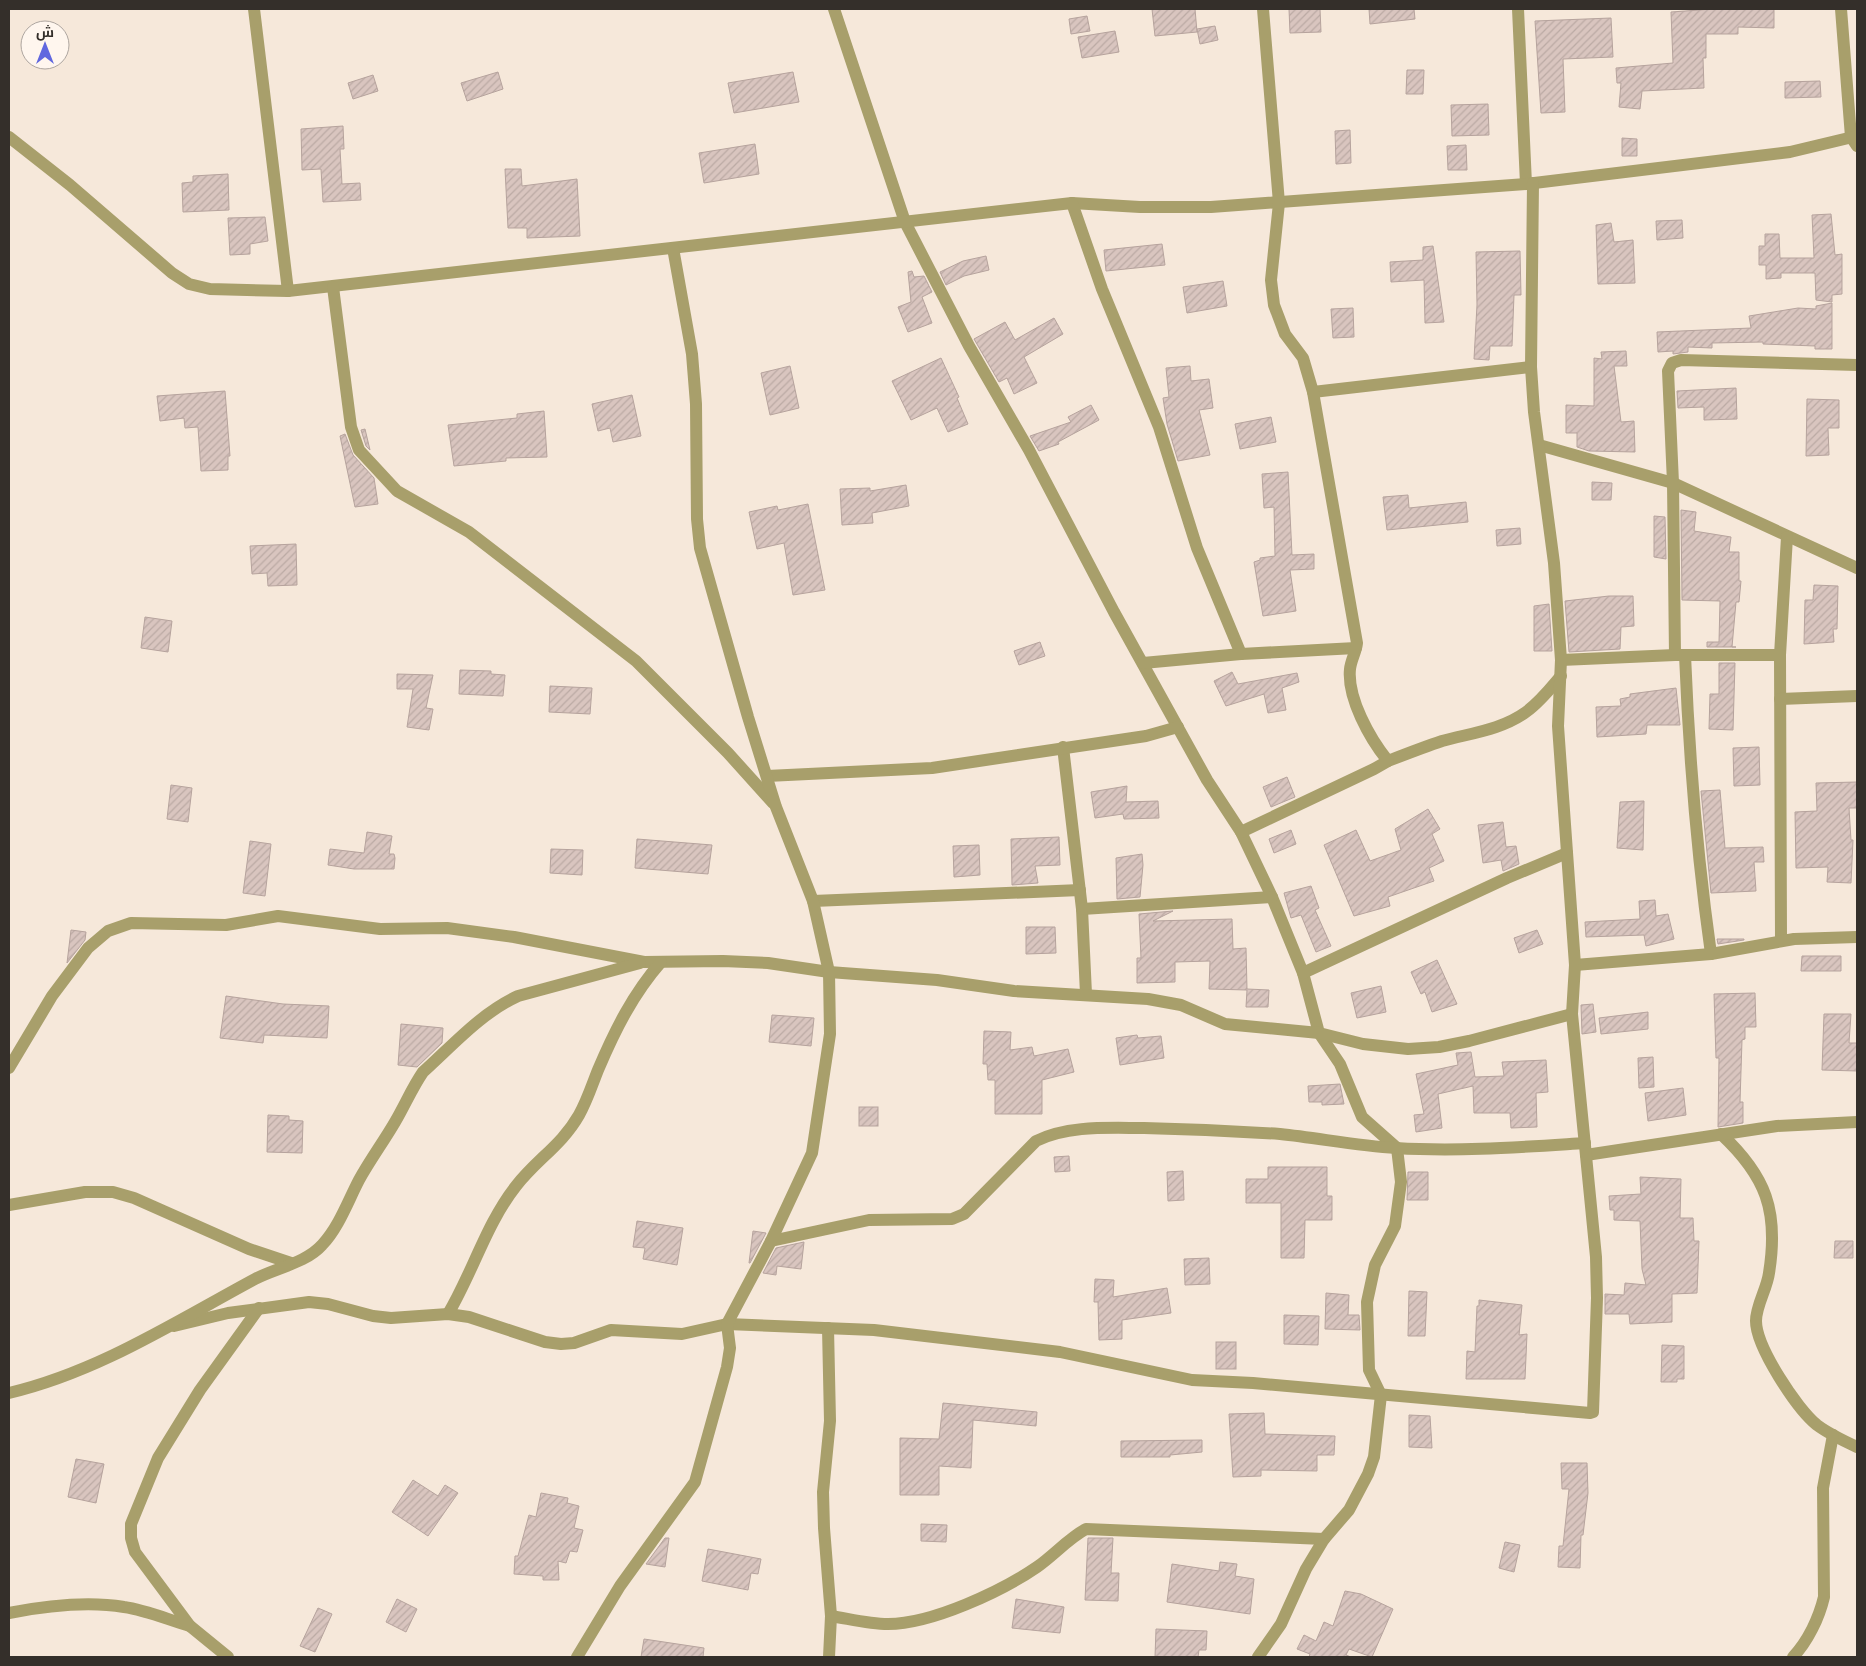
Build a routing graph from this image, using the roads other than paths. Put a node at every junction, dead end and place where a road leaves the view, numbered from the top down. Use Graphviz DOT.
graph roads {
  1 [pos="254,9"];
  2 [pos="834,9"];
  3 [pos="1263,9"];
  4 [pos="1518,9"];
  5 [pos="1841,9"];
  6 [pos="9,138"];
  7 [pos="1855,140"];
  8 [pos="1530,183"];
  9 [pos="1279,202"];
  10 [pos="1072,204"];
  11 [pos="905,222"];
  12 [pos="673,248"];
  13 [pos="333,287"];
  14 [pos="288,291"];
  15 [pos="1857,365"];
  16 [pos="1532,368"];
  17 [pos="1313,392"];
  18 [pos="1539,445"];
  19 [pos="1673,483"];
  20 [pos="1787,537"];
  21 [pos="1857,568"];
  22 [pos="1356,648"];
  23 [pos="1241,654"];
  24 [pos="1680,655"];
  25 [pos="1780,655"];
  26 [pos="1561,660"];
  27 [pos="1143,663"];
  28 [pos="1561,676"];
  29 [pos="1857,696"];
  30 [pos="1780,699"];
  31 [pos="1178,728"];
  32 [pos="1063,747"];
  33 [pos="1388,761"];
  34 [pos="767,776"];
  35 [pos="776,807"];
  36 [pos="1241,832"];
  37 [pos="1567,853"];
  38 [pos="1080,890"];
  39 [pos="1272,897"];
  40 [pos="813,901"];
  41 [pos="1082,909"];
  42 [pos="1857,937"];
  43 [pos="1781,940"];
  44 [pos="1711,954"];
  45 [pos="644,962"];
  46 [pos="661,962"];
  47 [pos="1575,965"];
  48 [pos="829,972"];
  49 [pos="1303,973"];
  50 [pos="1086,994"];
  51 [pos="1572,1014"];
  52 [pos="1319,1033"];
  53 [pos="9,1068"];
  54 [pos="1857,1122"];
  55 [pos="1721,1134"];
  56 [pos="1397,1148"];
  57 [pos="1585,1149"];
  58 [pos="9,1205"];
  59 [pos="771,1241"];
  60 [pos="291,1263"];
  61 [pos="259,1308"];
  62 [pos="448,1314"];
  63 [pos="727,1324"];
  64 [pos="174,1326"];
  65 [pos="828,1328"];
  66 [pos="9,1393"];
  67 [pos="1381,1395"];
  68 [pos="1833,1435"];
  69 [pos="1857,1447"];
  70 [pos="1324,1539"];
  71 [pos="9,1613"];
  72 [pos="831,1616"];
  73 [pos="190,1626"];
  74 [pos="228,1657"];
  75 [pos="577,1657"];
  76 [pos="829,1657"];
  77 [pos="1258,1657"];
  78 [pos="1792,1657"];
  1 -- 14 [label="street"];
  2 -- 11 [label="street"];
  3 -- 9 [label="street"];
  4 -- 8 [label="street"];
  5 -- 7 [label="street"];
  6 -- 14 [label="street"];
  7 -- 8 [label="street"];
  8 -- 9 [label="street"];
  8 -- 16 [label="street"];
  9 -- 10 [label="street"];
  9 -- 17 [label="street"];
  10 -- 11 [label="street"];
  10 -- 23 [label="street"];
  11 -- 12 [label="street"];
  11 -- 27 [label="street"];
  12 -- 13 [label="street"];
  12 -- 34 [label="street"];
  13 -- 14 [label="street"];
  13 -- 35 [label="street"];
  15 -- 19 [label="street"];
  16 -- 17 [label="street"];
  16 -- 18 [label="street"];
  17 -- 22 [label="street"];
  18 -- 19 [label="street"];
  18 -- 26 [label="street"];
  19 -- 20 [label="street"];
  19 -- 24 [label="street"];
  20 -- 21 [label="street"];
  20 -- 25 [label="street"];
  22 -- 23 [label="street"];
  22 -- 33 [label="street"];
  23 -- 27 [label="street"];
  24 -- 25 [label="street"];
  24 -- 26 [label="street"];
  24 -- 44 [label="street"];
  25 -- 30 [label="street"];
  26 -- 28 [label="street"];
  27 -- 31 [label="street"];
  28 -- 33 [label="street"];
  28 -- 37 [label="street"];
  29 -- 30 [label="street"];
  30 -- 43 [label="street"];
  31 -- 32 [label="street"];
  31 -- 36 [label="street"];
  32 -- 34 [label="street"];
  32 -- 38 [label="street"];
  33 -- 36 [label="street"];
  34 -- 35 [label="street"];
  35 -- 40 [label="street"];
  36 -- 39 [label="street"];
  37 -- 47 [label="street"];
  37 -- 49 [label="street"];
  38 -- 40 [label="street"];
  38 -- 41 [label="street"];
  39 -- 41 [label="street"];
  39 -- 49 [label="street"];
  40 -- 48 [label="street"];
  41 -- 50 [label="street"];
  42 -- 43 [label="street"];
  43 -- 44 [label="street"];
  44 -- 47 [label="street"];
  45 -- 46 [label="street"];
  45 -- 53 [label="street"];
  45 -- 60 [label="street"];
  46 -- 48 [label="street"];
  46 -- 62 [label="street"];
  47 -- 51 [label="street"];
  48 -- 50 [label="street"];
  48 -- 59 [label="street"];
  49 -- 52 [label="street"];
  50 -- 52 [label="street"];
  51 -- 52 [label="street"];
  51 -- 57 [label="street"];
  52 -- 56 [label="street"];
  54 -- 55 [label="street"];
  55 -- 57 [label="street"];
  55 -- 68 [label="street"];
  56 -- 57 [label="street"];
  56 -- 59 [label="street"];
  56 -- 67 [label="street"];
  57 -- 67 [label="street"];
  58 -- 60 [label="street"];
  59 -- 63 [label="street"];
  60 -- 64 [label="street"];
  61 -- 62 [label="street"];
  61 -- 64 [label="street"];
  61 -- 73 [label="street"];
  62 -- 63 [label="street"];
  63 -- 65 [label="street"];
  63 -- 75 [label="street"];
  64 -- 66 [label="street"];
  65 -- 67 [label="street"];
  65 -- 72 [label="street"];
  67 -- 70 [label="street"];
  68 -- 69 [label="street"];
  68 -- 78 [label="street"];
  70 -- 72 [label="street"];
  70 -- 77 [label="street"];
  71 -- 73 [label="street"];
  72 -- 76 [label="street"];
  73 -- 74 [label="street"];
}
